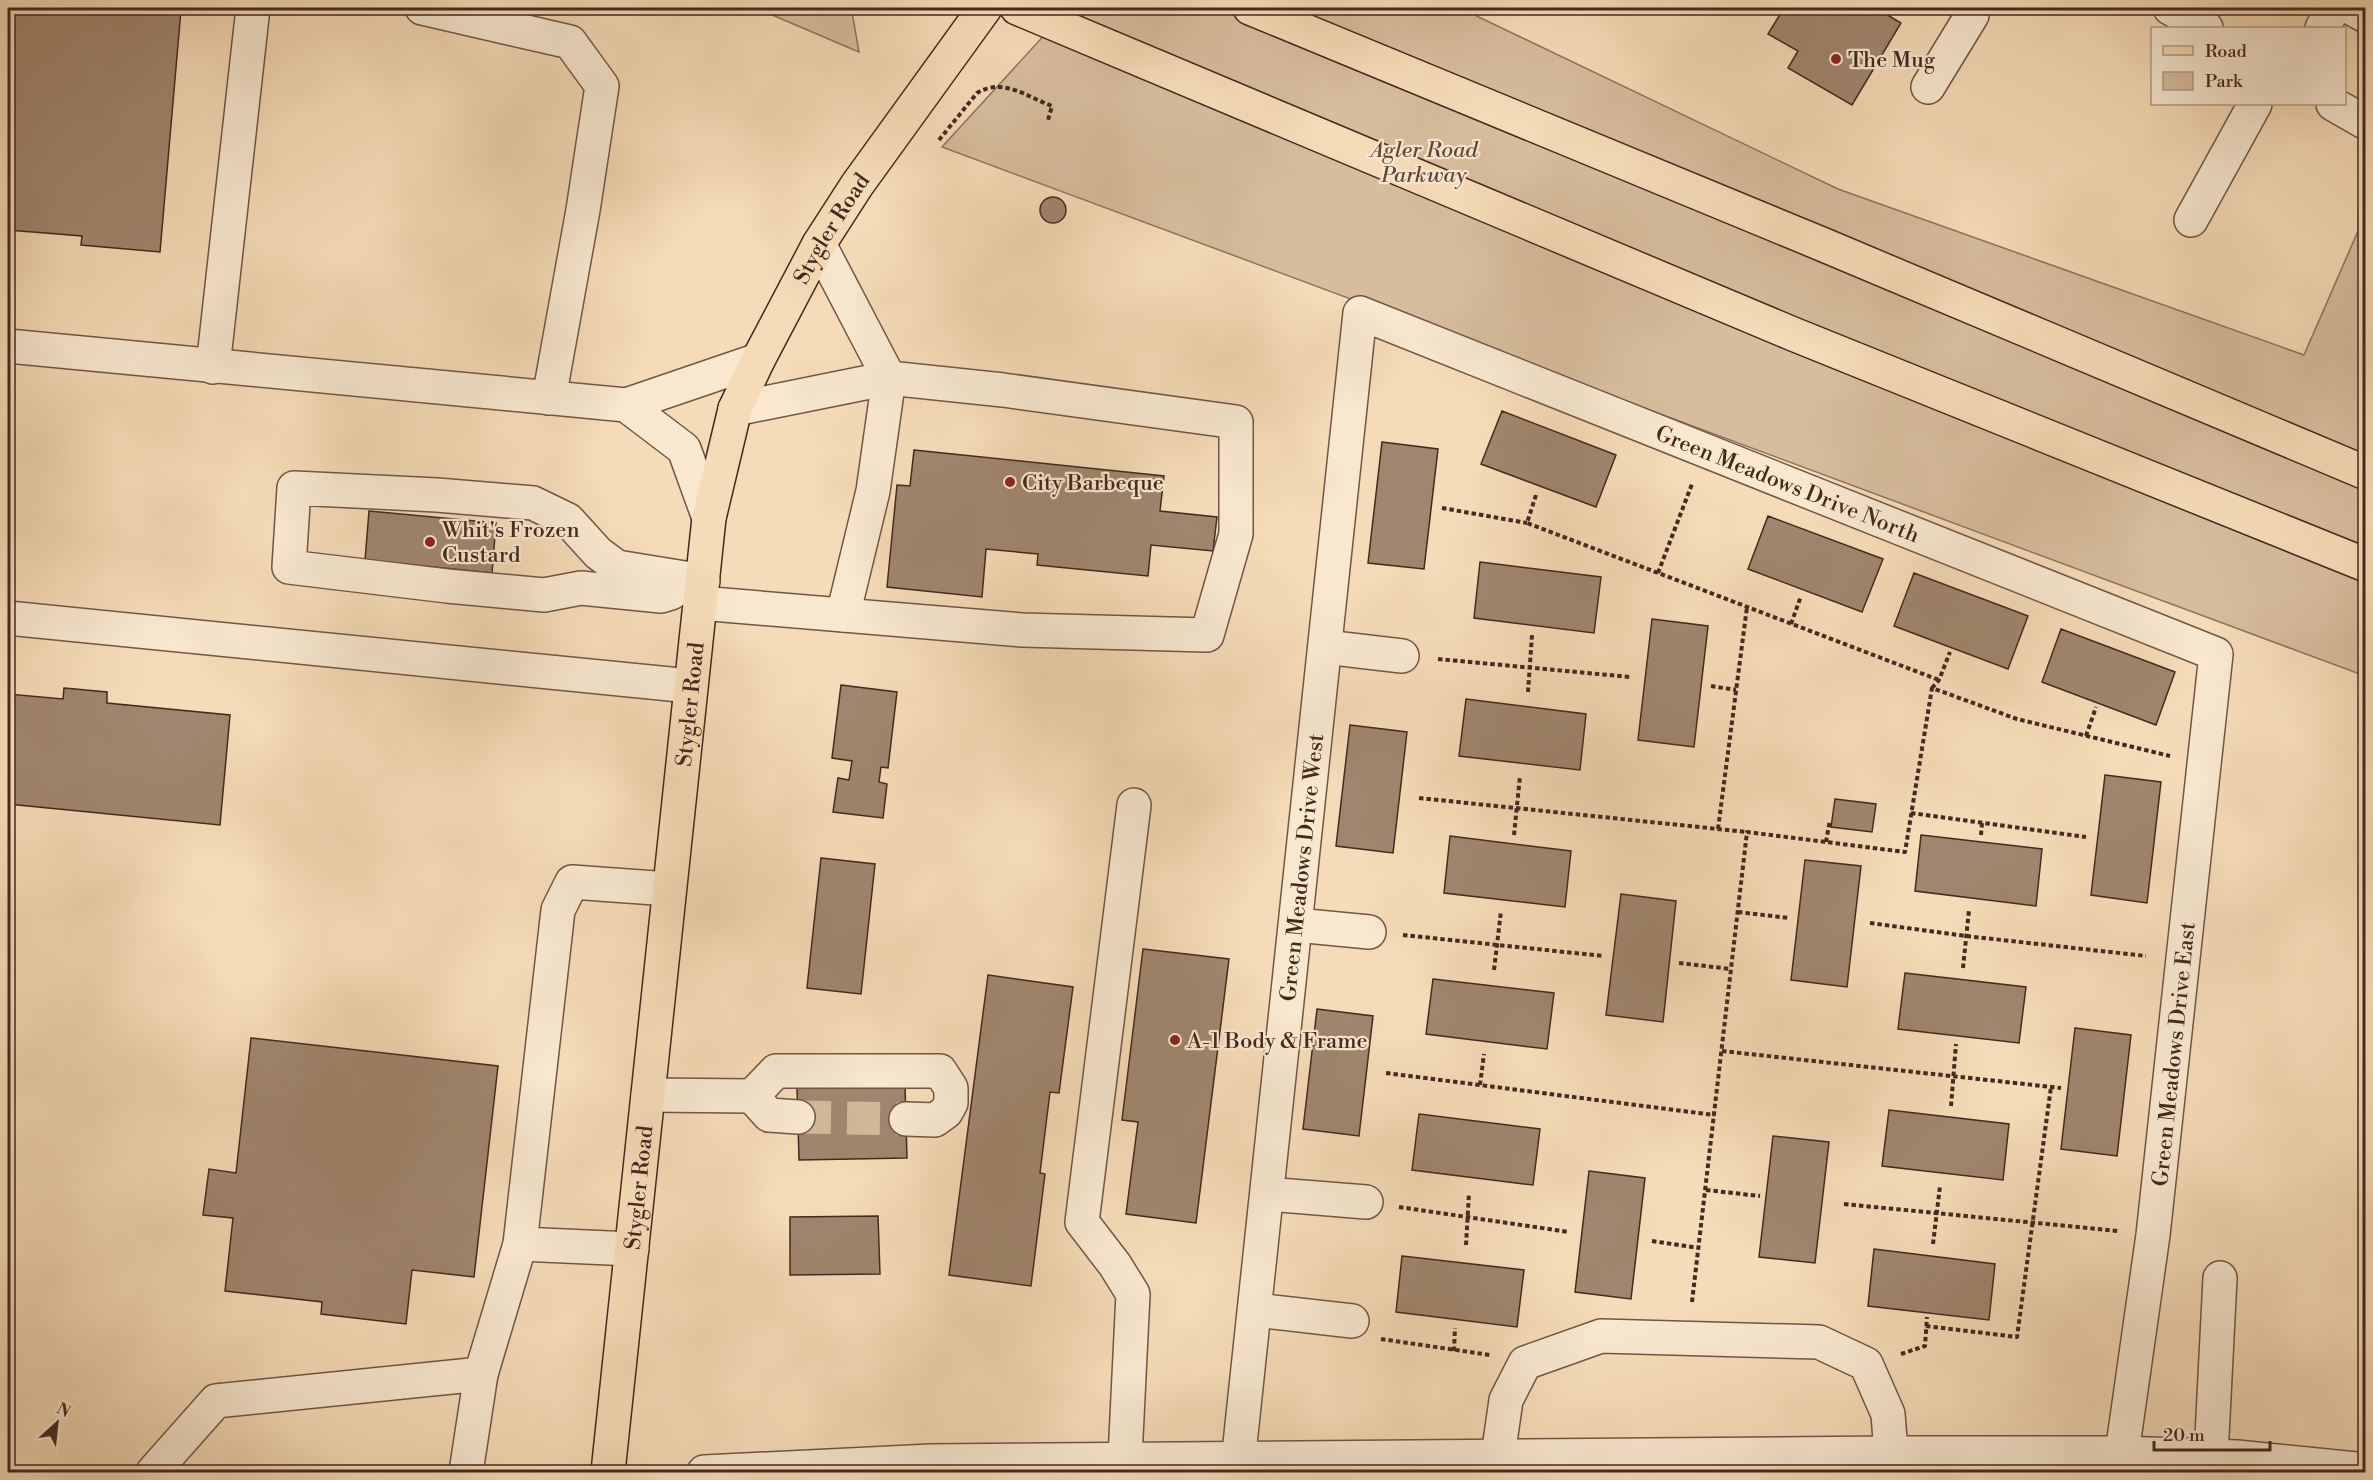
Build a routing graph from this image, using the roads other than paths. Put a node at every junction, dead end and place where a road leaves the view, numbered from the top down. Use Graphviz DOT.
graph roads {
  1 [pos="253,8"];
  2 [pos="422,8"];
  3 [pos="985,8"];
  4 [pos="1017,8"];
  5 [pos="1250,8"];
  6 [pos="1970,8"];
  7 [pos="2170,8"];
  8 [pos="2334,8"];
  9 [pos="2351,8"];
  10 [pos="2366,16"];
  11 [pos="2204,27"];
  12 [pos="2323,27"];
  13 [pos="1928,87"];
  14 [pos="2254,105"];
  15 [pos="2334,105"];
  16 [pos="2366,123"];
  17 [pos="2191,220"];
  18 [pos="819,244"];
  19 [pos="1360,313"];
  20 [pos="8,346"];
  21 [pos="758,360"];
  22 [pos="213,367"];
  23 [pos="889,378"];
  24 [pos="549,398"];
  25 [pos="626,405"];
  26 [pos="735,410"];
  27 [pos="2366,473"];
  28 [pos="709,518"];
  29 [pos="2366,565"];
  30 [pos="693,587"];
  31 [pos="843,615"];
  32 [pos="8,618"];
  33 [pos="1325,647"];
  34 [pos="2216,654"];
  35 [pos="1402,656"];
  36 [pos="690,686"];
  37 [pos="1134,805"];
  38 [pos="669,890"];
  39 [pos="1296,925"];
  40 [pos="1369,932"];
  41 [pos="648,1095"];
  42 [pos="752,1096"];
  43 [pos="798,1116"];
  44 [pos="906,1119"];
  45 [pos="1267,1194"];
  46 [pos="1366,1202"];
  47 [pos="520,1244"];
  48 [pos="632,1249"];
  49 [pos="2220,1278"];
  50 [pos="1255,1310"];
  51 [pos="1352,1321"];
  52 [pos="481,1374"];
  53 [pos="1891,1453"];
  54 [pos="2122,1453"];
  55 [pos="2211,1456"];
  56 [pos="1125,1458"];
  57 [pos="1474,1461"];
  58 [pos="1739,1463"];
  59 [pos="2070,1463"];
  60 [pos="1237,1465"];
  61 [pos="875,1468"];
  62 [pos="2366,1470"];
  63 [pos="780,1471"];
  64 [pos="153,1473"];
  65 [pos="466,1473"];
  66 [pos="608,1473"];
  67 [pos="704,1473"];
  1 -- 22 [label="street"];
  2 -- 24 [label="street"];
  3 -- 18 [label="main road, Stygler Road"];
  4 -- 29 [label="main road"];
  5 -- 27 [label="main road"];
  6 -- 13 [label="street"];
  7 -- 11 [label="street"];
  8 -- 12 [label="street"];
  9 -- 10 [label="street"];
  14 -- 17 [label="street"];
  15 -- 16 [label="street"];
  18 -- 21 [label="main road, Stygler Road"];
  18 -- 23 [label="street"];
  19 -- 33 [label="street, Green Meadows Drive West"];
  19 -- 34 [label="street, Green Meadows Drive North"];
  20 -- 22 [label="street"];
  21 -- 25 [label="street"];
  21 -- 26 [label="main road, Stygler Road"];
  22 -- 24 [label="street"];
  23 -- 26 [label="street"];
  23 -- 31 [label="street"];
  23 -- 31 [label="street"];
  24 -- 25 [label="street"];
  25 -- 28 [label="street"];
  26 -- 28 [label="main road, Stygler Road"];
  28 -- 30 [label="main road, Stygler Road"];
  30 -- 30 [label="street"];
  30 -- 31 [label="street"];
  30 -- 36 [label="main road, Stygler Road"];
  32 -- 36 [label="street"];
  33 -- 35 [label="street"];
  33 -- 39 [label="street, Green Meadows Drive West"];
  34 -- 54 [label="street, Green Meadows Drive East"];
  36 -- 38 [label="main road, Stygler Road"];
  37 -- 56 [label="street"];
  38 -- 41 [label="main road, Stygler Road"];
  38 -- 47 [label="street"];
  39 -- 40 [label="street"];
  39 -- 45 [label="street, Green Meadows Drive West"];
  41 -- 42 [label="street"];
  41 -- 48 [label="main road, Stygler Road"];
  42 -- 43 [label="street"];
  42 -- 44 [label="street"];
  45 -- 46 [label="street"];
  45 -- 50 [label="street, Green Meadows Drive West"];
  47 -- 48 [label="street"];
  47 -- 52 [label="street"];
  48 -- 66 [label="main road, Stygler Road"];
  49 -- 55 [label="street"];
  50 -- 51 [label="street"];
  50 -- 60 [label="street, Green Meadows Drive West"];
  52 -- 64 [label="street"];
  52 -- 65 [label="street"];
  53 -- 57 [label="street"];
  53 -- 58 [label="street"];
  53 -- 59 [label="street"];
  54 -- 55 [label="street"];
  54 -- 59 [label="street"];
  55 -- 62 [label="street"];
  56 -- 60 [label="street"];
  56 -- 61 [label="street"];
  57 -- 58 [label="street"];
  57 -- 60 [label="street"];
  61 -- 63 [label="street"];
  63 -- 67 [label="street"];
}
